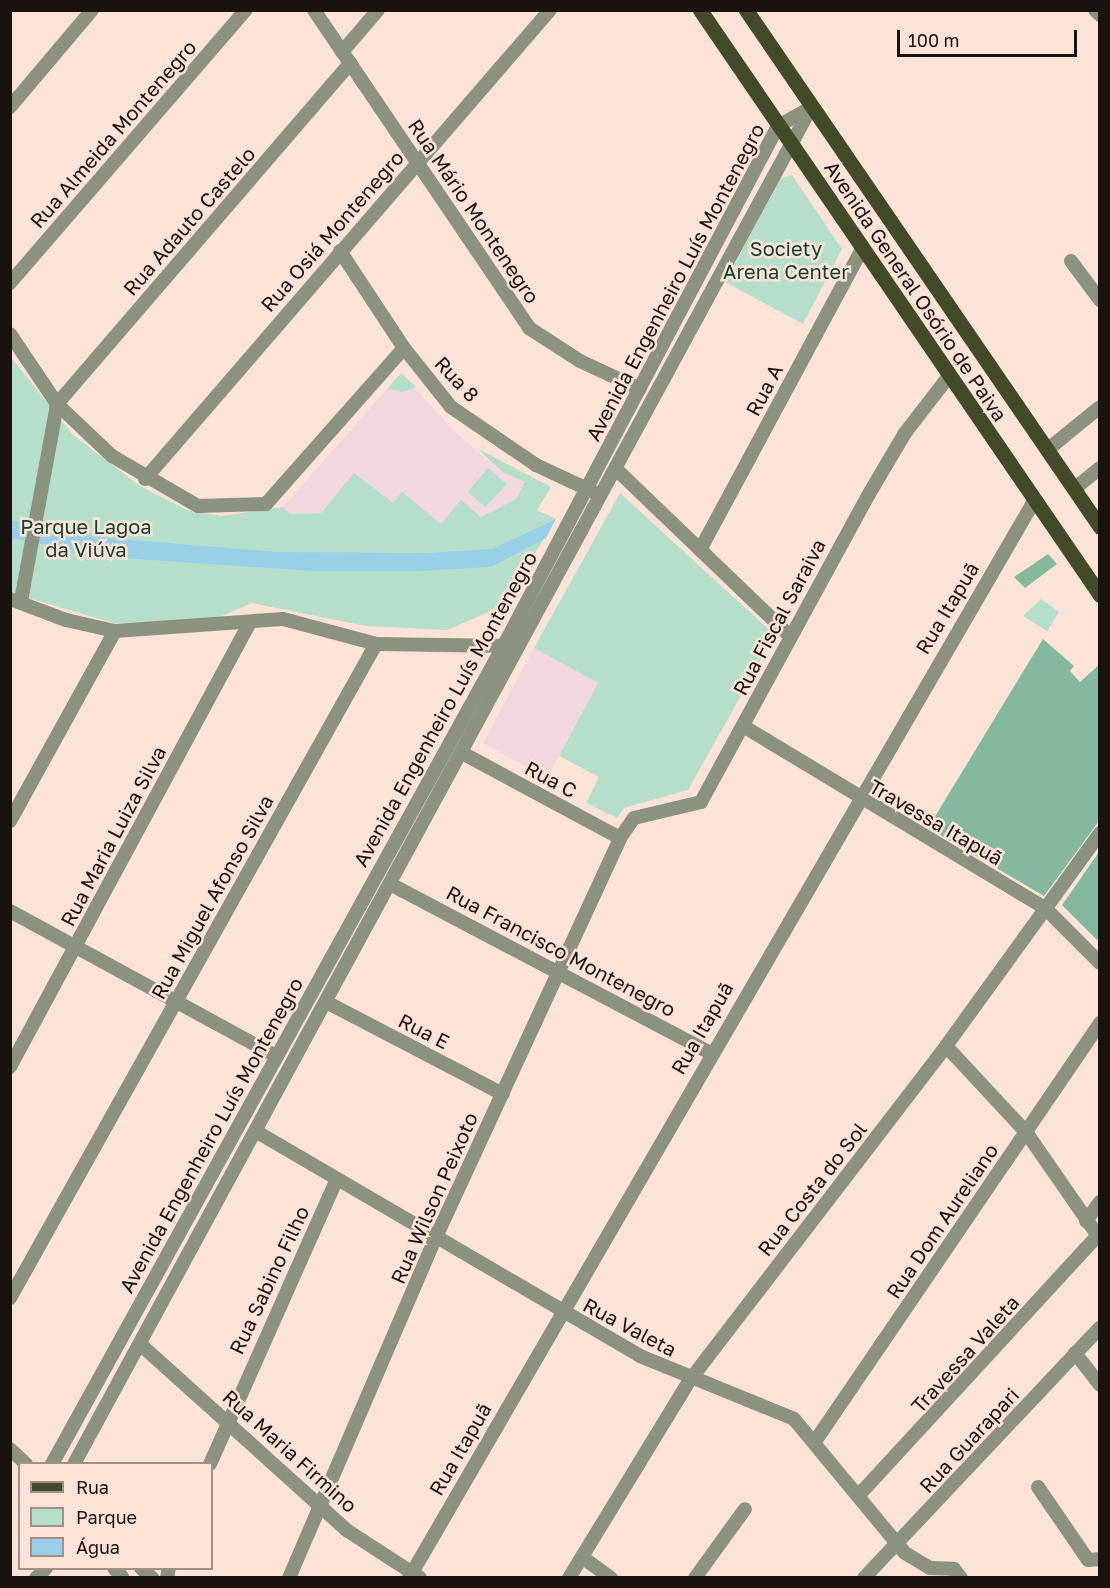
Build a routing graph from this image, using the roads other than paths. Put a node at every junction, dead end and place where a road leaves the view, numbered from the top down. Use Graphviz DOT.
graph roads {
  1 [pos="92,10"];
  2 [pos="246,10"];
  3 [pos="314,10"];
  4 [pos="378,10"];
  5 [pos="550,10"];
  6 [pos="700,10"];
  7 [pos="746,10"];
  8 [pos="1095,10"];
  9 [pos="1100,15"];
  10 [pos="346,57"];
  11 [pos="10,106"];
  12 [pos="812,107"];
  13 [pos="778,126"];
  14 [pos="790,144"];
  15 [pos="418,160"];
  16 [pos="862,249"];
  17 [pos="340,251"];
  18 [pos="1071,261"];
  19 [pos="10,283"];
  20 [pos="1100,300"];
  21 [pos="10,334"];
  22 [pos="404,348"];
  23 [pos="949,376"];
  24 [pos="640,389"];
  25 [pos="57,404"];
  26 [pos="1100,407"];
  27 [pos="1047,450"];
  28 [pos="1100,468"];
  29 [pos="616,470"];
  30 [pos="146,479"];
  31 [pos="586,488"];
  32 [pos="1074,489"];
  33 [pos="603,497"];
  34 [pos="1034,501"];
  35 [pos="1100,527"];
  36 [pos="700,550"];
  37 [pos="1100,595"];
  38 [pos="16,600"];
  39 [pos="249,624"];
  40 [pos="115,631"];
  41 [pos="790,636"];
  42 [pos="376,644"];
  43 [pos="504,645"];
  44 [pos="522,646"];
  45 [pos="743,726"];
  46 [pos="464,754"];
  47 [pos="857,799"];
  48 [pos="10,820"];
  49 [pos="1100,833"];
  50 [pos="620,838"];
  51 [pos="392,885"];
  52 [pos="363,901"];
  53 [pos="379,909"];
  54 [pos="1046,909"];
  55 [pos="10,911"];
  56 [pos="76,947"];
  57 [pos="1100,963"];
  58 [pos="560,970"];
  59 [pos="177,1001"];
  60 [pos="328,1003"];
  61 [pos="1100,1023"];
  62 [pos="946,1046"];
  63 [pos="710,1053"];
  64 [pos="276,1056"];
  65 [pos="10,1066"];
  66 [pos="503,1094"];
  67 [pos="257,1132"];
  68 [pos="1026,1132"];
  69 [pos="337,1179"];
  70 [pos="1100,1202"];
  71 [pos="1086,1221"];
  72 [pos="436,1237"];
  73 [pos="1098,1237"];
  74 [pos="173,1244"];
  75 [pos="191,1253"];
  76 [pos="10,1298"];
  77 [pos="560,1312"];
  78 [pos="1100,1328"];
  79 [pos="140,1344"];
  80 [pos="1075,1353"];
  81 [pos="690,1380"];
  82 [pos="1100,1385"];
  83 [pos="227,1420"];
  84 [pos="816,1440"];
  85 [pos="10,1449"];
  86 [pos="24,1462"];
  87 [pos="53,1462"];
  88 [pos="75,1462"];
  89 [pos="211,1462"];
  90 [pos="1038,1487"];
  91 [pos="859,1495"];
  92 [pos="319,1506"];
  93 [pos="745,1509"];
  94 [pos="897,1544"];
  95 [pos="582,1557"];
  96 [pos="1100,1559"];
  97 [pos="959,1575"];
  98 [pos="413,1576"];
  99 [pos="289,1578"];
  100 [pos="569,1578"];
  101 [pos="611,1578"];
  102 [pos="695,1578"];
  103 [pos="864,1578"];
  1 -- 11 [label="street"];
  2 -- 19 [label="street, Rua Almeida Montenegro"];
  3 -- 10 [label="street, Rua Mário Montenegro"];
  4 -- 10 [label="street, Rua Adauto Castelo"];
  5 -- 15 [label="street, Rua Osiá Montenegro"];
  6 -- 13 [label="main road, Avenida General Osório de Paiva"];
  7 -- 12 [label="main road, Avenida General Osório de Paiva"];
  8 -- 9 [label="street"];
  10 -- 15 [label="street, Rua Mário Montenegro"];
  10 -- 25 [label="street, Rua Adauto Castelo"];
  12 -- 13 [label="street, Avenida Engenheiro Luís Montenegro"];
  12 -- 14 [label="street, Avenida Engenheiro Luís Montenegro"];
  12 -- 27 [label="main road, Avenida General Osório de Paiva"];
  13 -- 14 [label="main road, Avenida General Osório de Paiva"];
  13 -- 24 [label="street, Avenida Engenheiro Luís Montenegro"];
  14 -- 16 [label="main road, Avenida General Osório de Paiva"];
  14 -- 29 [label="street, Avenida Engenheiro Luís Montenegro"];
  15 -- 17 [label="street, Rua Osiá Montenegro"];
  15 -- 24 [label="street, Rua Mário Montenegro"];
  16 -- 23 [label="main road, Avenida General Osório de Paiva"];
  16 -- 36 [label="street, Rua A"];
  17 -- 22 [label="street, Rua 8"];
  17 -- 30 [label="street, Rua Osiá Montenegro"];
  18 -- 20 [label="street"];
  21 -- 25 [label="street"];
  22 -- 30 [label="street"];
  22 -- 31 [label="street, Rua 8"];
  23 -- 34 [label="main road, Avenida General Osório de Paiva"];
  23 -- 41 [label="street, Rua Fiscal Saraiva"];
  24 -- 31 [label="street, Avenida Engenheiro Luís Montenegro"];
  25 -- 30 [label="street"];
  25 -- 38 [label="street"];
  26 -- 27 [label="street"];
  27 -- 32 [label="main road, Avenida General Osório de Paiva"];
  28 -- 32 [label="street"];
  29 -- 33 [label="street, Avenida Engenheiro Luís Montenegro"];
  29 -- 36 [label="street"];
  31 -- 33 [label="street, Rua 8"];
  31 -- 43 [label="street, Avenida Engenheiro Luís Montenegro"];
  32 -- 35 [label="main road, Avenida General Osório de Paiva"];
  33 -- 44 [label="street, Avenida Engenheiro Luís Montenegro"];
  34 -- 37 [label="main road, Avenida General Osório de Paiva"];
  34 -- 47 [label="street, Rua Itapuã"];
  36 -- 41 [label="street"];
  38 -- 40 [label="street"];
  39 -- 40 [label="street"];
  39 -- 42 [label="street"];
  39 -- 56 [label="street, Rua Maria Luiza Silva"];
  40 -- 48 [label="street"];
  41 -- 45 [label="street, Rua Fiscal Saraiva"];
  42 -- 43 [label="street"];
  42 -- 59 [label="street, Rua Miguel Afonso Silva"];
  43 -- 44 [label="street"];
  43 -- 52 [label="street, Avenida Engenheiro Luís Montenegro"];
  44 -- 46 [label="street, Avenida Engenheiro Luís Montenegro"];
  45 -- 47 [label="street, Travessa Itapuã"];
  45 -- 50 [label="street, Rua Fiscal Saraiva"];
  46 -- 50 [label="street, Rua C"];
  46 -- 51 [label="street, Avenida Engenheiro Luís Montenegro"];
  47 -- 54 [label="street, Travessa Itapuã"];
  47 -- 63 [label="street, Rua Itapuã"];
  49 -- 54 [label="street, Rua Costa do Sol"];
  50 -- 58 [label="street, Rua Wilson Peixoto"];
  51 -- 53 [label="street, Avenida Engenheiro Luís Montenegro"];
  51 -- 58 [label="street, Rua Francisco Montenegro"];
  52 -- 53 [label="street"];
  52 -- 64 [label="street, Avenida Engenheiro Luís Montenegro"];
  53 -- 60 [label="street, Avenida Engenheiro Luís Montenegro"];
  54 -- 57 [label="street, Travessa Itapuã"];
  54 -- 62 [label="street, Rua Costa do Sol"];
  55 -- 56 [label="street"];
  56 -- 59 [label="street"];
  56 -- 65 [label="street, Rua Maria Luiza Silva"];
  58 -- 63 [label="street, Rua Francisco Montenegro"];
  58 -- 66 [label="street, Rua Wilson Peixoto"];
  59 -- 64 [label="street"];
  59 -- 76 [label="street, Rua Miguel Afonso Silva"];
  60 -- 66 [label="street, Rua E"];
  60 -- 67 [label="street, Avenida Engenheiro Luís Montenegro"];
  61 -- 68 [label="street, Rua Dom Aureliano"];
  62 -- 68 [label="street"];
  62 -- 81 [label="street, Rua Costa do Sol"];
  63 -- 77 [label="street, Rua Itapuã"];
  64 -- 74 [label="street, Avenida Engenheiro Luís Montenegro"];
  66 -- 72 [label="street, Rua Wilson Peixoto"];
  67 -- 69 [label="street, Rua Valeta"];
  67 -- 75 [label="street, Avenida Engenheiro Luís Montenegro"];
  68 -- 71 [label="street"];
  68 -- 84 [label="street, Rua Dom Aureliano"];
  69 -- 72 [label="street, Rua Valeta"];
  69 -- 83 [label="street, Rua Sabino Filho"];
  70 -- 71 [label="street"];
  71 -- 73 [label="street"];
  72 -- 77 [label="street, Rua Valeta"];
  72 -- 92 [label="street, Rua Wilson Peixoto"];
  73 -- 91 [label="street, Travessa Valeta"];
  74 -- 75 [label="street"];
  74 -- 87 [label="street, Avenida Engenheiro Luís Montenegro"];
  75 -- 79 [label="street, Avenida Engenheiro Luís Montenegro"];
  77 -- 81 [label="street, Rua Valeta"];
  77 -- 98 [label="street, Rua Itapuã"];
  78 -- 80 [label="street, Rua Guarapari"];
  79 -- 83 [label="street, Rua Maria Firmino"];
  79 -- 88 [label="street, Avenida Engenheiro Luís Montenegro"];
  80 -- 82 [label="street"];
  80 -- 94 [label="street, Rua Guarapari"];
  81 -- 84 [label="street, Rua Valeta"];
  81 -- 95 [label="street, Rua Costa do Sol"];
  83 -- 89 [label="street, Rua Sabino Filho"];
  83 -- 92 [label="street, Rua Maria Firmino"];
  84 -- 91 [label="street, Rua Valeta"];
  85 -- 86 [label="street"];
  90 -- 96 [label="street"];
  91 -- 94 [label="street, Rua Valeta"];
  92 -- 98 [label="street, Rua Maria Firmino"];
  92 -- 99 [label="street, Rua Wilson Peixoto"];
  93 -- 102 [label="street"];
  94 -- 97 [label="street, Rua Valeta"];
  94 -- 103 [label="street, Rua Guarapari"];
  95 -- 100 [label="street, Rua Costa do Sol"];
  95 -- 101 [label="street"];
}
